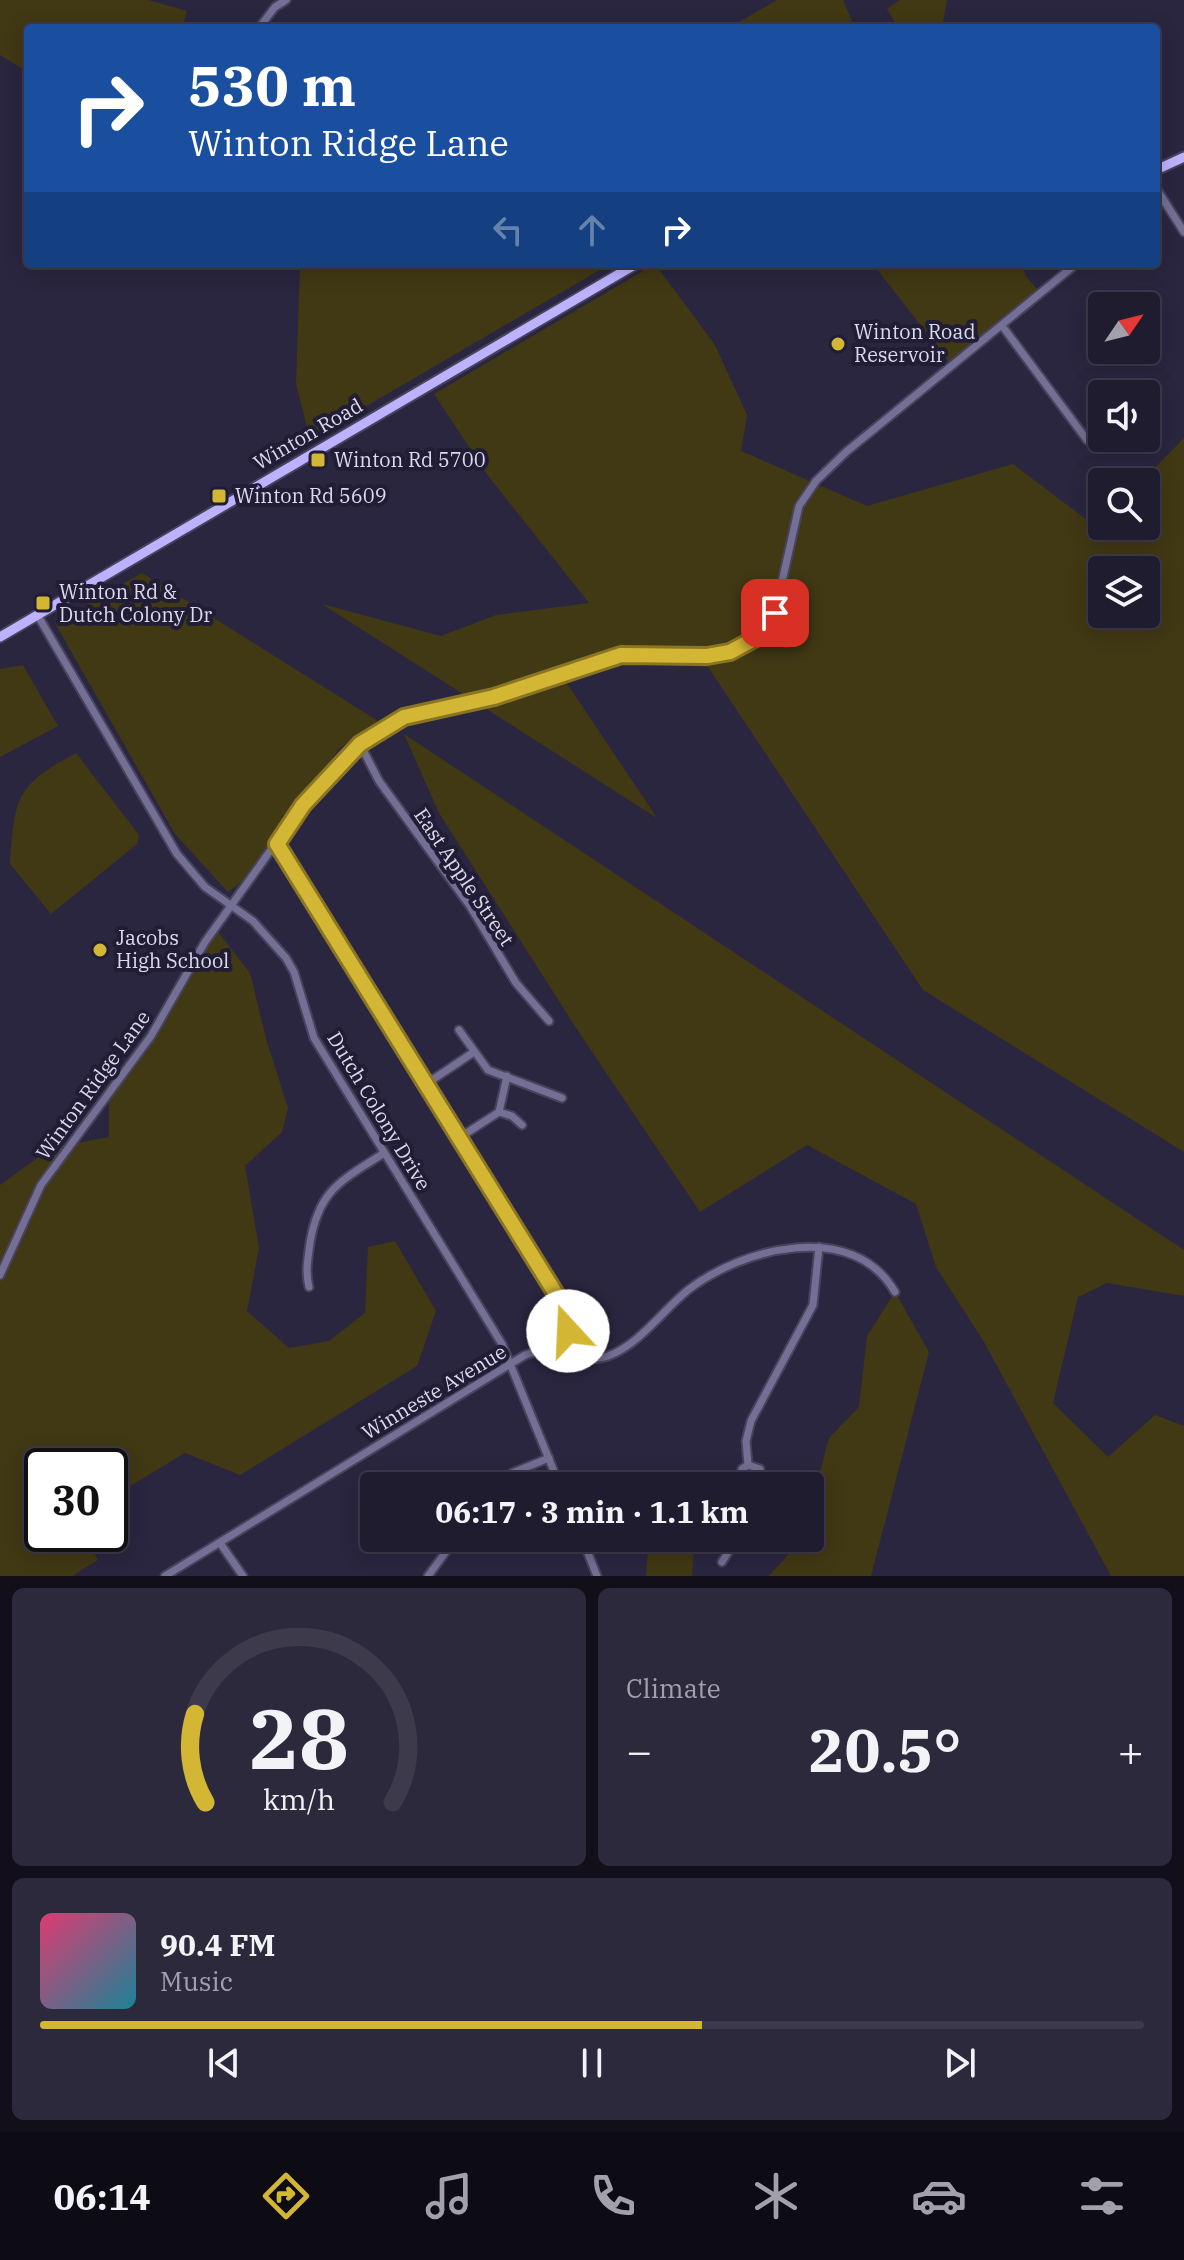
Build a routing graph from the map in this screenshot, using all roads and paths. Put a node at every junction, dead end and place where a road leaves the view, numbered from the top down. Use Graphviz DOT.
graph roads {
  1 [pos="286,0"];
  2 [pos="271,3"];
  3 [pos="261,24"];
  4 [pos="1184,157"];
  5 [pos="1160,168"];
  6 [pos="1160,201"];
  7 [pos="1184,232"];
  8 [pos="629,268"];
  9 [pos="1071,268"];
  10 [pos="1003,327"];
  11 [pos="1087,440"];
  12 [pos="38,616"];
  13 [pos="0,637"];
  14 [pos="360,744"];
  15 [pos="277,844"];
  16 [pos="231,907"];
  17 [pos="549,1021"];
  18 [pos="459,1030"];
  19 [pos="474,1052"];
  20 [pos="507,1076"];
  21 [pos="426,1084"];
  22 [pos="562,1098"];
  23 [pos="499,1112"];
  24 [pos="522,1125"];
  25 [pos="459,1138"];
  26 [pos="384,1153"];
  27 [pos="819,1247"];
  28 [pos="0,1275"];
  29 [pos="309,1287"];
  30 [pos="895,1292"];
  31 [pos="563,1353"];
  32 [pos="510,1364"];
  33 [pos="549,1458"];
  34 [pos="748,1465"];
  35 [pos="514,1472"];
  36 [pos="554,1472"];
  37 [pos="742,1472"];
  38 [pos="761,1472"];
  39 [pos="220,1543"];
  40 [pos="446,1552"];
  41 [pos="588,1552"];
  42 [pos="728,1552"];
  43 [pos="722,1562"];
  44 [pos="165,1576"];
  45 [pos="243,1576"];
  46 [pos="428,1576"];
  47 [pos="597,1576"];
  1 -- 2 [label="street"];
  2 -- 3 [label="street"];
  4 -- 5 [label="main road"];
  6 -- 7 [label="street"];
  8 -- 12 [label="main road, Winton Road"];
  9 -- 10 [label="street, Winton Ridge Lane"];
  10 -- 11 [label="street"];
  10 -- 14 [label="street, Winton Ridge Lane"];
  12 -- 13 [label="main road, Winton Road"];
  12 -- 16 [label="street, Dutch Colony Drive"];
  14 -- 15 [label="street, Winton Ridge Lane"];
  14 -- 17 [label="street, East Apple Street"];
  15 -- 16 [label="street, Winton Ridge Lane"];
  15 -- 21 [label="street"];
  16 -- 26 [label="street, Dutch Colony Drive"];
  16 -- 28 [label="street, Winton Ridge Lane"];
  18 -- 19 [label="street"];
  19 -- 20 [label="street"];
  19 -- 21 [label="street"];
  20 -- 22 [label="street"];
  20 -- 23 [label="street"];
  21 -- 25 [label="street"];
  23 -- 24 [label="street"];
  23 -- 25 [label="street"];
  25 -- 31 [label="street"];
  26 -- 29 [label="street"];
  26 -- 32 [label="street, Dutch Colony Drive"];
  27 -- 30 [label="street, Winneste Avenue"];
  27 -- 31 [label="street, Winneste Avenue"];
  27 -- 34 [label="street"];
  31 -- 32 [label="street, Winneste Avenue"];
  32 -- 33 [label="street, Dutch Colony Drive"];
  32 -- 39 [label="street, Winneste Avenue"];
  33 -- 35 [label="street"];
  33 -- 36 [label="street, Dutch Colony Drive"];
  34 -- 37 [label="street"];
  34 -- 38 [label="street"];
  39 -- 44 [label="street, Winneste Avenue"];
  39 -- 45 [label="street"];
  40 -- 46 [label="street"];
  41 -- 47 [label="street"];
  42 -- 43 [label="street"];
}
